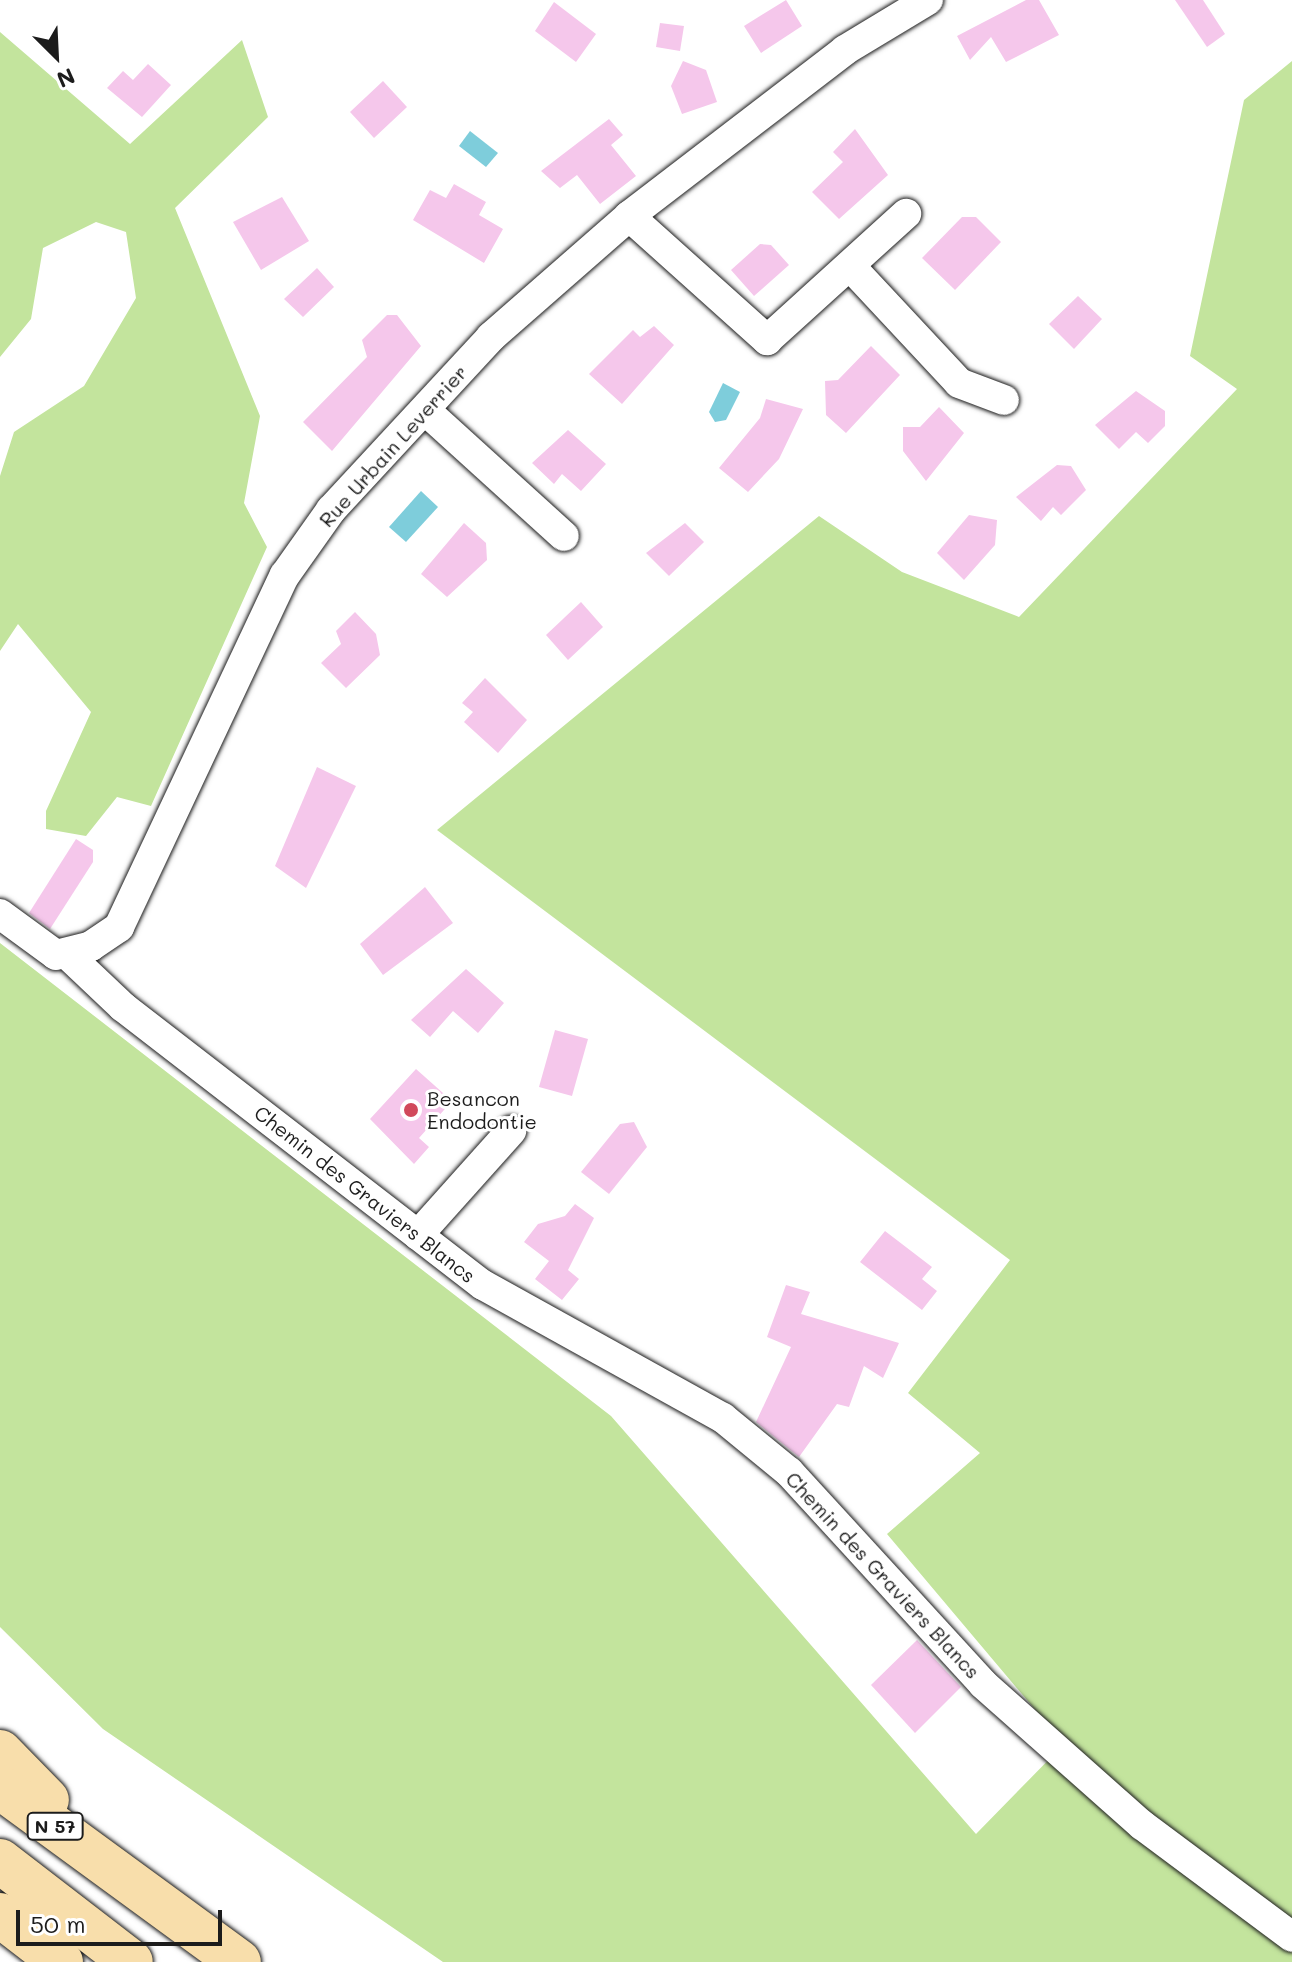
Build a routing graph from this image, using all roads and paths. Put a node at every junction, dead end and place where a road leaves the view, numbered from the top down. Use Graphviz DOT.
graph roads {
  1 [pos="928,0"];
  2 [pos="906,214"];
  3 [pos="629,216"];
  4 [pos="851,267"];
  5 [pos="1004,400"];
  6 [pos="426,411"];
  7 [pos="564,536"];
  8 [pos="0,914"];
  9 [pos="69,956"];
  10 [pos="511,1131"];
  11 [pos="418,1235"];
  12 [pos="0,1752"];
  13 [pos="0,1787"];
  14 [pos="0,1861"];
  15 [pos="111,1864"];
  16 [pos="0,1915"];
  17 [pos="1292,1937"];
  18 [pos="61,1962"];
  19 [pos="131,1962"];
  20 [pos="239,1962"];
  1 -- 3 [label="street, Rue Urbain Leverrier"];
  2 -- 4 [label="street"];
  3 -- 4 [label="street"];
  3 -- 6 [label="street, Rue Urbain Leverrier"];
  4 -- 5 [label="street"];
  6 -- 7 [label="street"];
  6 -- 9 [label="street, Rue Urbain Leverrier"];
  8 -- 9 [label="street"];
  9 -- 11 [label="street, Chemin des Graviers Blancs"];
  10 -- 11 [label="street"];
  11 -- 17 [label="street, Chemin des Graviers Blancs"];
  12 -- 15 [label="highway"];
  13 -- 15 [label="highway, N 57"];
  14 -- 19 [label="highway"];
  15 -- 20 [label="highway, N 57"];
  16 -- 18 [label="highway"];
}
